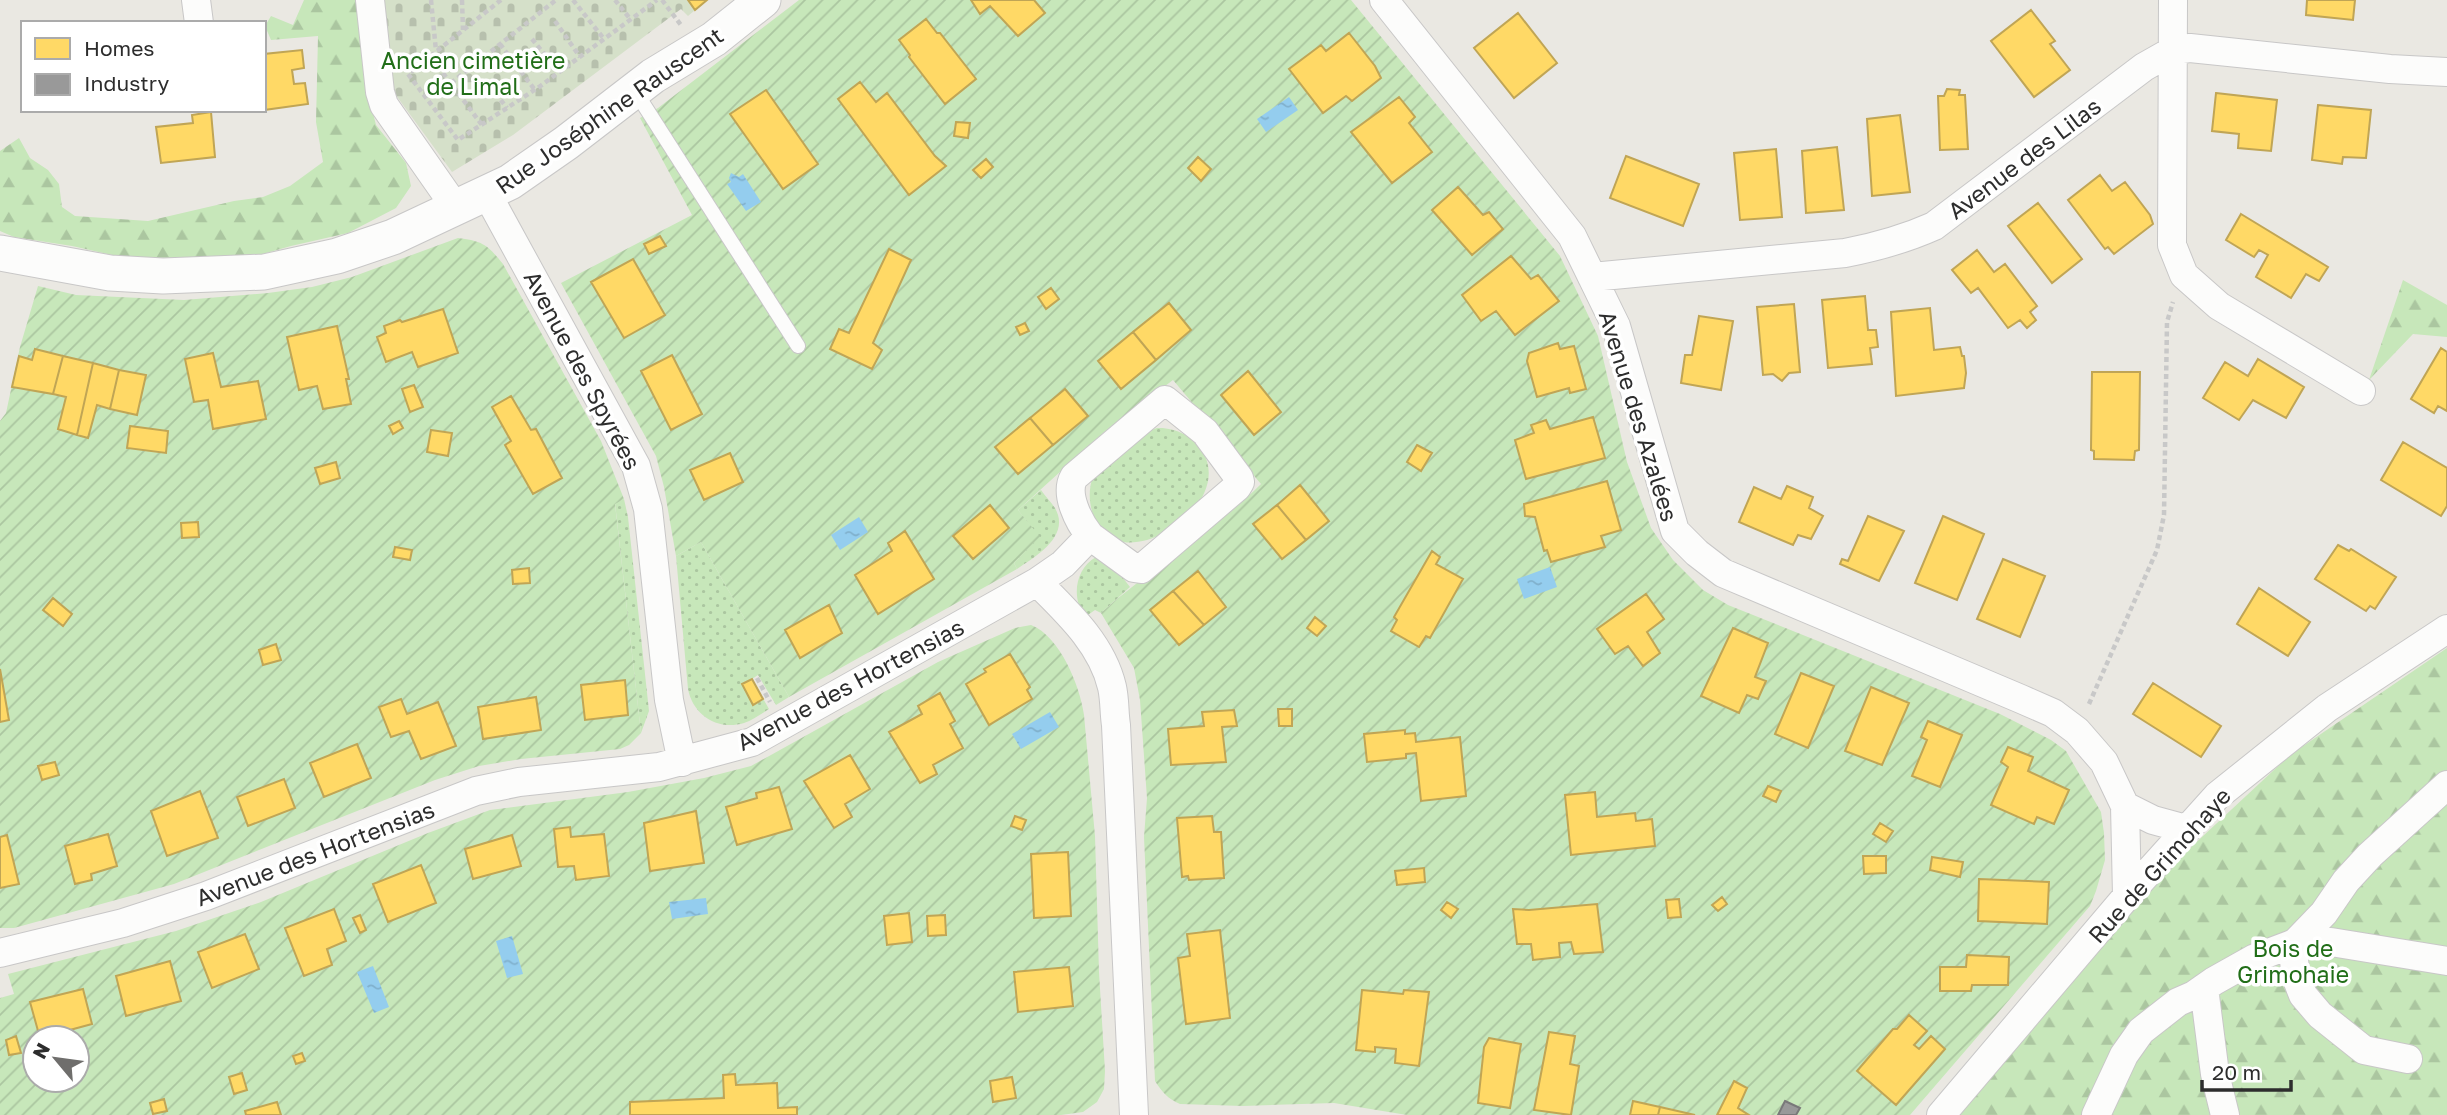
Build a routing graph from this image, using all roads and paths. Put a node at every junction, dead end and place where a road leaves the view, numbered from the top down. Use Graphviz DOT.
graph roads {
  1 [pos="196,0"];
  2 [pos="370,0"];
  3 [pos="431,0"];
  4 [pos="462,0"];
  5 [pos="501,0"];
  6 [pos="556,0"];
  7 [pos="573,0"];
  8 [pos="615,0"];
  9 [pos="657,0"];
  10 [pos="763,0"];
  11 [pos="1384,0"];
  12 [pos="2173,0"];
  13 [pos="631,20"];
  14 [pos="199,21"];
  15 [pos="555,21"];
  16 [pos="463,30"];
  17 [pos="532,39"];
  18 [pos="604,39"];
  19 [pos="500,44"];
  20 [pos="2174,50"];
  21 [pos="436,52"];
  22 [pos="580,57"];
  23 [pos="559,72"];
  24 [pos="2447,72"];
  25 [pos="443,73"];
  26 [pos="485,80"];
  27 [pos="451,83"];
  28 [pos="535,90"];
  29 [pos="635,91"];
  30 [pos="507,108"];
  31 [pos="482,125"];
  32 [pos="487,194"];
  33 [pos="456,208"];
  34 [pos="0,253"];
  35 [pos="2184,275"];
  36 [pos="1592,277"];
  37 [pos="798,346"];
  38 [pos="2361,391"];
  39 [pos="1090,536"];
  40 [pos="1037,582"];
  41 [pos="2447,629"];
  42 [pos="2077,731"];
  43 [pos="682,762"];
  44 [pos="2447,785"];
  45 [pos="2125,806"];
  46 [pos="2186,829"];
  47 [pos="2127,896"];
  48 [pos="2293,943"];
  49 [pos="0,953"];
  50 [pos="2447,961"];
  51 [pos="2204,988"];
  52 [pos="2408,1059"];
  53 [pos="1134,1115"];
  54 [pos="1941,1115"];
  55 [pos="2096,1115"];
  56 [pos="2225,1115"];
  1 -- 14 [label="street"];
  2 -- 33 [label="street"];
  3 -- 21 [label="path"];
  4 -- 16 [label="path"];
  5 -- 16 [label="path"];
  6 -- 19 [label="path"];
  7 -- 18 [label="path"];
  8 -- 13 [label="path"];
  9 -- 13 [label="path"];
  10 -- 29 [label="street, Rue Joséphine Rauscent"];
  11 -- 36 [label="street, Avenue des Azalées"];
  12 -- 20 [label="street"];
  13 -- 18 [label="path"];
  15 -- 22 [label="path"];
  16 -- 21 [label="path"];
  17 -- 23 [label="path"];
  18 -- 22 [label="path"];
  19 -- 27 [label="path"];
  19 -- 28 [label="path"];
  20 -- 24 [label="street, Avenue des Lilas"];
  20 -- 35 [label="street"];
  20 -- 36 [label="street, Avenue des Lilas"];
  21 -- 31 [label="path"];
  22 -- 23 [label="path"];
  23 -- 28 [label="path"];
  25 -- 27 [label="path"];
  26 -- 30 [label="path"];
  27 -- 31 [label="path"];
  28 -- 30 [label="path"];
  29 -- 32 [label="street, Rue Joséphine Rauscent"];
  29 -- 37 [label="lane"];
  30 -- 31 [label="path"];
  32 -- 33 [label="street, Rue Joséphine Rauscent"];
  32 -- 43 [label="street, Avenue des Spyrées"];
  33 -- 34 [label="street, Rue Joséphine Rauscent"];
  35 -- 38 [label="street"];
  35 -- 42 [label="path"];
  36 -- 42 [label="street, Avenue des Azalées"];
  39 -- 39 [label="street"];
  39 -- 40 [label="street, Avenue des Hortensias"];
  40 -- 43 [label="street, Avenue des Hortensias"];
  40 -- 53 [label="street"];
  41 -- 46 [label="street, Rue de Grimohaye"];
  42 -- 45 [label="street, Avenue des Azalées"];
  43 -- 49 [label="street, Avenue des Hortensias"];
  44 -- 48 [label="street"];
  45 -- 46 [label="street"];
  45 -- 47 [label="street, Avenue des Azalées"];
  46 -- 47 [label="street, Rue de Grimohaye"];
  47 -- 54 [label="street, Rue de Grimohaye"];
  48 -- 50 [label="street"];
  48 -- 51 [label="street"];
  48 -- 52 [label="street"];
  51 -- 55 [label="street"];
  51 -- 56 [label="street"];
}
